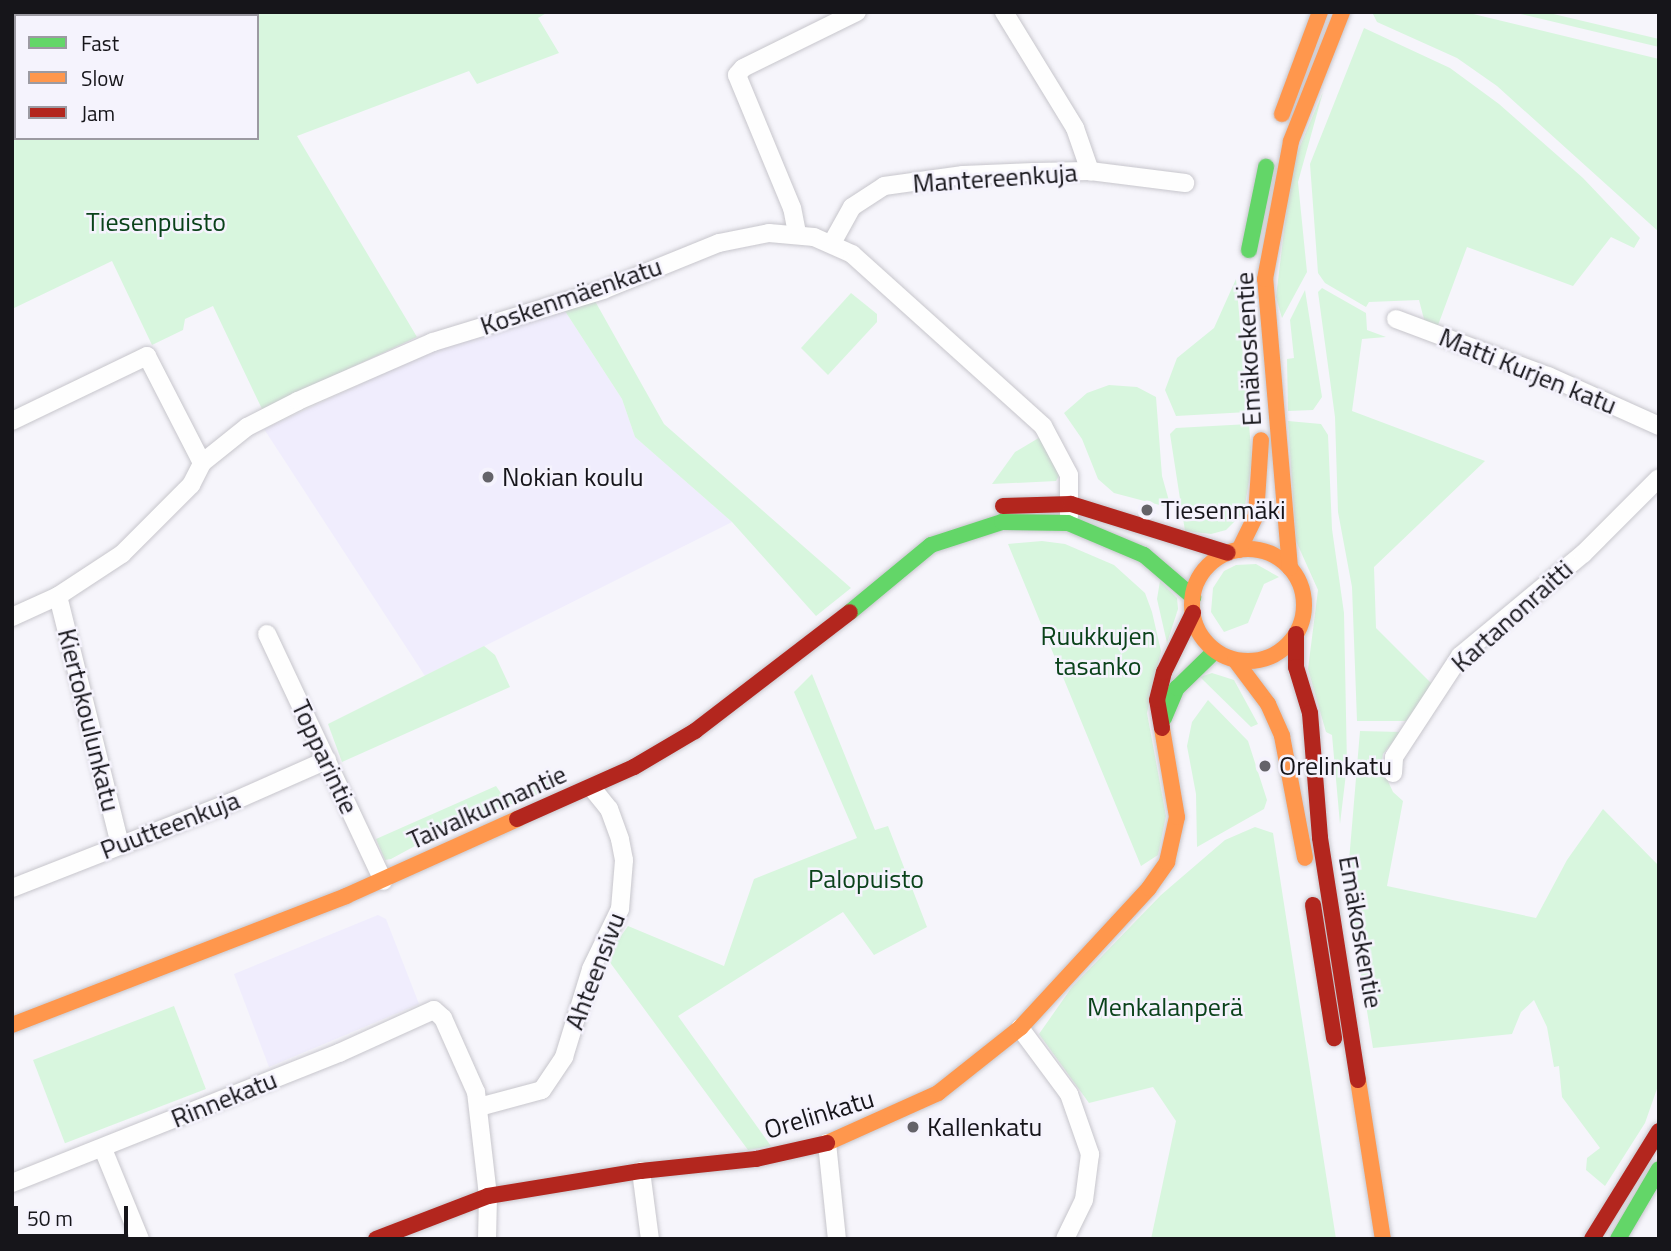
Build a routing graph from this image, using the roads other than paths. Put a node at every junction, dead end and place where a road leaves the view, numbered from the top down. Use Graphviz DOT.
graph roads {
  1 [pos="857,12"];
  2 [pos="1004,12"];
  3 [pos="1320,12"];
  4 [pos="1342,12"];
  5 [pos="1090,171"];
  6 [pos="1185,183"];
  7 [pos="797,233"];
  8 [pos="832,243"];
  9 [pos="1248,266"];
  10 [pos="1396,319"];
  11 [pos="1254,366"];
  12 [pos="12,421"];
  13 [pos="1659,426"];
  14 [pos="202,463"];
  15 [pos="1659,478"];
  16 [pos="1071,504"];
  17 [pos="1068,523"];
  18 [pos="932,545"];
  19 [pos="1234,552"];
  20 [pos="1290,568"];
  21 [pos="58,596"];
  22 [pos="1193,605"];
  23 [pos="12,617"];
  24 [pos="267,634"];
  25 [pos="1297,634"];
  26 [pos="1215,651"];
  27 [pos="1235,660"];
  28 [pos="1163,722"];
  29 [pos="327,760"];
  30 [pos="1394,773"];
  31 [pos="592,788"];
  32 [pos="120,844"];
  33 [pos="383,881"];
  34 [pos="12,888"];
  35 [pos="12,1025"];
  36 [pos="1020,1028"];
  37 [pos="479,1107"];
  38 [pos="1659,1131"];
  39 [pos="827,1143"];
  40 [pos="103,1149"];
  41 [pos="1654,1165"];
  42 [pos="642,1171"];
  43 [pos="12,1184"];
  44 [pos="488,1196"];
  45 [pos="140,1239"];
  46 [pos="376,1239"];
  47 [pos="487,1239"];
  48 [pos="650,1239"];
  49 [pos="837,1239"];
  50 [pos="1065,1239"];
  51 [pos="1366,1239"];
  52 [pos="1383,1239"];
  53 [pos="1592,1239"];
  54 [pos="1618,1239"];
  1 -- 7 [label="street"];
  2 -- 5 [label="street"];
  3 -- 9 [label="main road, Emäkoskentie"];
  4 -- 20 [label="main road, Emäkoskentie"];
  5 -- 6 [label="street, Mantereenkuja"];
  5 -- 8 [label="street, Mantereenkuja"];
  7 -- 8 [label="street, Koskenmäenkatu"];
  7 -- 14 [label="street, Koskenmäenkatu"];
  8 -- 16 [label="street, Koskenmäenkatu"];
  10 -- 13 [label="street, Matti Kurjen katu"];
  11 -- 19 [label="main road, Emäkoskentie"];
  12 -- 14 [label="street"];
  14 -- 21 [label="street, Koskenmäenkatu"];
  15 -- 30 [label="street, Kartanonraitti"];
  16 -- 17 [label="street, Koskenmäenkatu"];
  16 -- 18 [label="main road, Taivalkunnantie"];
  16 -- 19 [label="main road, Taivalkunnantie"];
  17 -- 18 [label="main road, Taivalkunnantie"];
  17 -- 22 [label="main road, Taivalkunnantie"];
  18 -- 31 [label="main road, Taivalkunnantie"];
  19 -- 20 [label="main road"];
  19 -- 22 [label="main road"];
  20 -- 25 [label="main road"];
  21 -- 23 [label="street, Koskenmäenkatu"];
  21 -- 32 [label="street, Kiertokoulunkatu"];
  22 -- 26 [label="main road"];
  22 -- 28 [label="main road, Orelinkatu"];
  24 -- 29 [label="street, Topparintie"];
  25 -- 27 [label="main road"];
  25 -- 52 [label="main road, Emäkoskentie"];
  26 -- 27 [label="main road"];
  26 -- 28 [label="main road"];
  27 -- 51 [label="main road, Emäkoskentie"];
  28 -- 36 [label="main road, Orelinkatu"];
  29 -- 32 [label="street, Puutteenkuja"];
  29 -- 33 [label="street, Topparintie"];
  31 -- 33 [label="main road, Taivalkunnantie"];
  31 -- 37 [label="street, Ahteensivu"];
  32 -- 34 [label="street, Puutteenkuja"];
  33 -- 35 [label="main road, Taivalkunnantie"];
  36 -- 39 [label="main road, Orelinkatu"];
  36 -- 50 [label="street"];
  37 -- 40 [label="street, Rinnekatu"];
  37 -- 44 [label="street"];
  38 -- 41 [label="main road"];
  39 -- 42 [label="main road, Orelinkatu"];
  39 -- 49 [label="street"];
  40 -- 43 [label="street, Rinnekatu"];
  40 -- 45 [label="street"];
  41 -- 53 [label="main road"];
  41 -- 54 [label="main road"];
  42 -- 44 [label="main road, Orelinkatu"];
  42 -- 48 [label="street"];
  44 -- 46 [label="main road, Orelinkatu"];
  44 -- 47 [label="street"];
}
